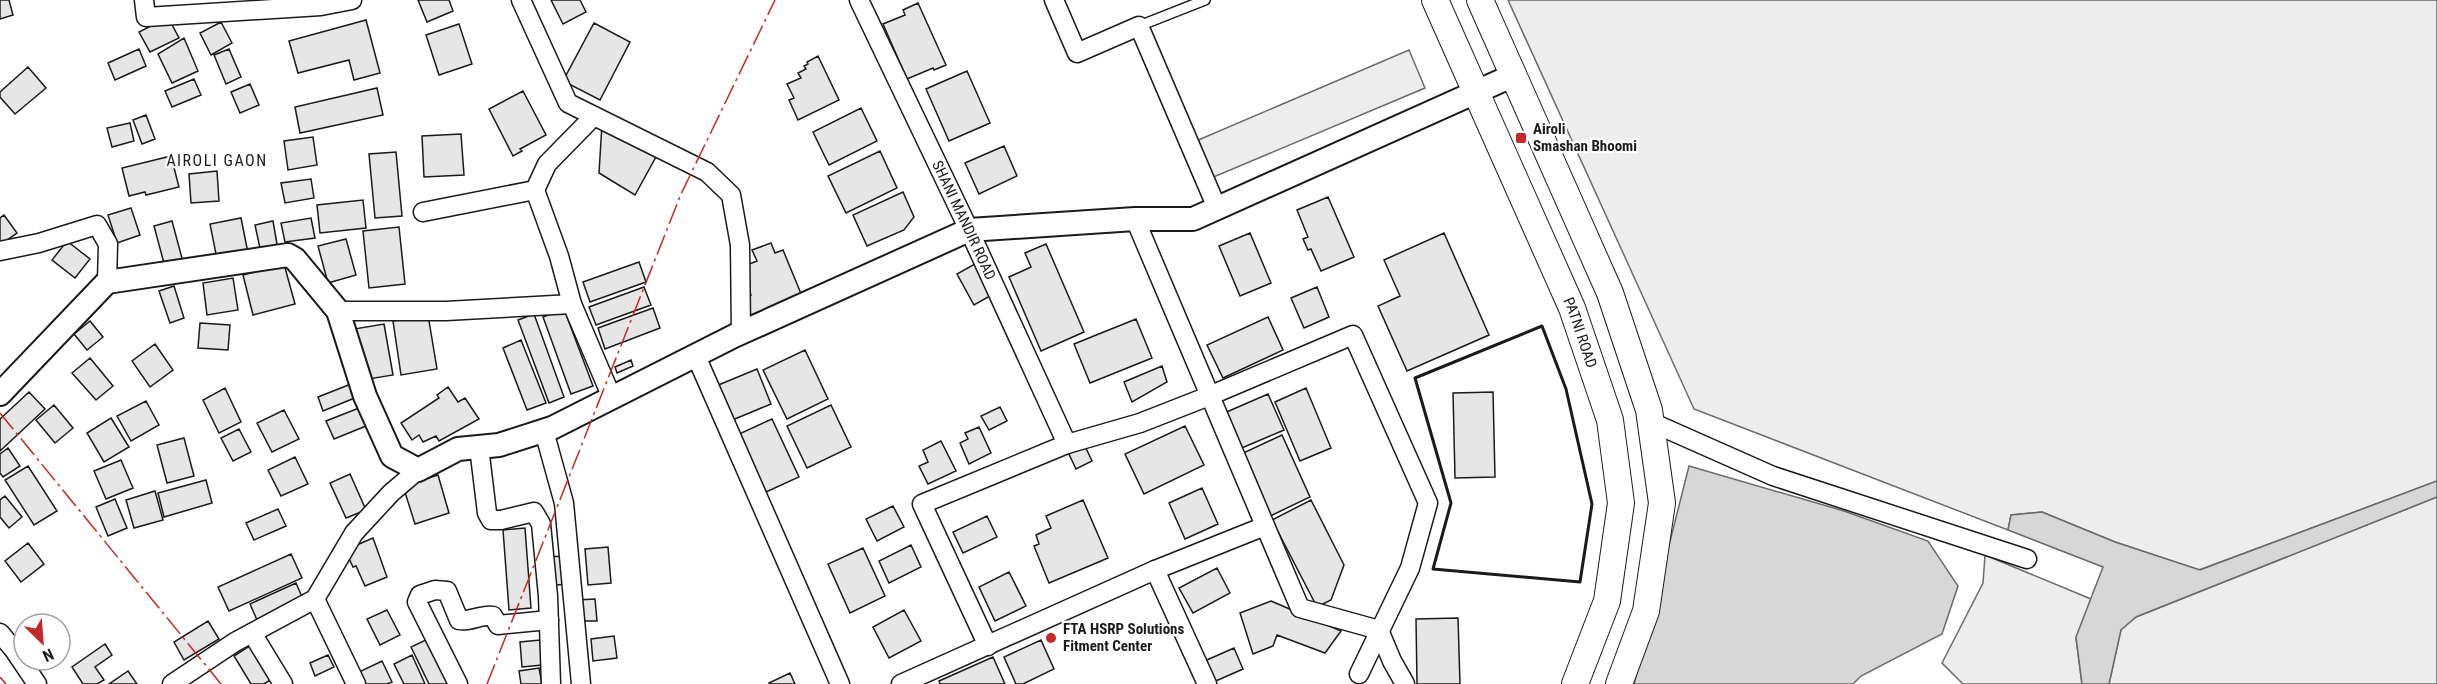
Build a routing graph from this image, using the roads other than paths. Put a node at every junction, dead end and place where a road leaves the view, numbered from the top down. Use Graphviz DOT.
graph roads {
  1 [pos="144,0"];
  2 [pos="352,0"];
  3 [pos="521,0"];
  4 [pos="1054,0"];
  5 [pos="1205,0"];
  6 [pos="1435,0"];
  7 [pos="1480,0"];
  8 [pos="863,1"];
  9 [pos="1139,26"];
  10 [pos="1514,75"];
  11 [pos="1476,91"];
  12 [pos="594,116"];
  13 [pos="535,190"];
  14 [pos="1217,208"];
  15 [pos="423,212"];
  16 [pos="1135,219"];
  17 [pos="969,230"];
  18 [pos="0,251"];
  19 [pos="107,282"];
  20 [pos="572,304"];
  21 [pos="338,311"];
  22 [pos="741,333"];
  23 [pos="696,356"];
  24 [pos="0,394"];
  25 [pos="1209,396"];
  26 [pos="612,398"];
  27 [pos="1651,422"];
  28 [pos="544,431"];
  29 [pos="1067,444"];
  30 [pos="479,447"];
  31 [pos="418,470"];
  32 [pos="1265,526"];
  33 [pos="2027,559"];
  34 [pos="1155,570"];
  35 [pos="315,599"];
  36 [pos="549,620"];
  37 [pos="1379,630"];
  38 [pos="0,633"];
  39 [pos="252,633"];
  40 [pos="988,646"];
  41 [pos="1359,674"];
  42 [pos="37,684"];
  43 [pos="175,684"];
  44 [pos="283,684"];
  45 [pos="356,684"];
  46 [pos="458,684"];
  47 [pos="551,684"];
  48 [pos="581,684"];
  49 [pos="840,684"];
  50 [pos="901,684"];
  51 [pos="1207,684"];
  52 [pos="1405,684"];
  53 [pos="1575,684"];
  54 [pos="1619,684"];
  1 -- 2 [label="street"];
  3 -- 12 [label="street"];
  4 -- 9 [label="street"];
  5 -- 9 [label="lane"];
  6 -- 11 [label="main road, PATNI ROAD"];
  7 -- 10 [label="main road"];
  8 -- 17 [label="street, SHANI MANDIR ROAD"];
  9 -- 14 [label="street"];
  10 -- 11 [label="street"];
  10 -- 27 [label="main road"];
  11 -- 14 [label="street"];
  11 -- 53 [label="main road, PATNI ROAD"];
  12 -- 13 [label="street"];
  12 -- 22 [label="street"];
  13 -- 15 [label="street"];
  13 -- 20 [label="street"];
  14 -- 16 [label="street"];
  16 -- 17 [label="street"];
  16 -- 25 [label="street"];
  17 -- 22 [label="street"];
  17 -- 29 [label="street, SHANI MANDIR ROAD"];
  18 -- 19 [label="street"];
  19 -- 21 [label="street"];
  19 -- 24 [label="street"];
  20 -- 21 [label="street"];
  20 -- 26 [label="street"];
  21 -- 31 [label="street"];
  22 -- 23 [label="street"];
  23 -- 26 [label="street"];
  23 -- 49 [label="street"];
  25 -- 29 [label="street"];
  25 -- 32 [label="street"];
  25 -- 37 [label="street"];
  26 -- 28 [label="street"];
  27 -- 33 [label="street"];
  27 -- 54 [label="main road"];
  28 -- 30 [label="street"];
  28 -- 48 [label="street"];
  29 -- 40 [label="street"];
  30 -- 31 [label="street"];
  30 -- 36 [label="street"];
  31 -- 35 [label="street"];
  32 -- 34 [label="street"];
  32 -- 37 [label="street"];
  34 -- 40 [label="street"];
  34 -- 51 [label="street"];
  35 -- 39 [label="street"];
  35 -- 45 [label="street"];
  36 -- 46 [label="street"];
  36 -- 47 [label="street"];
  37 -- 41 [label="street"];
  37 -- 52 [label="street"];
  38 -- 42 [label="street"];
  39 -- 43 [label="street"];
  39 -- 44 [label="street"];
  40 -- 50 [label="street"];
}
